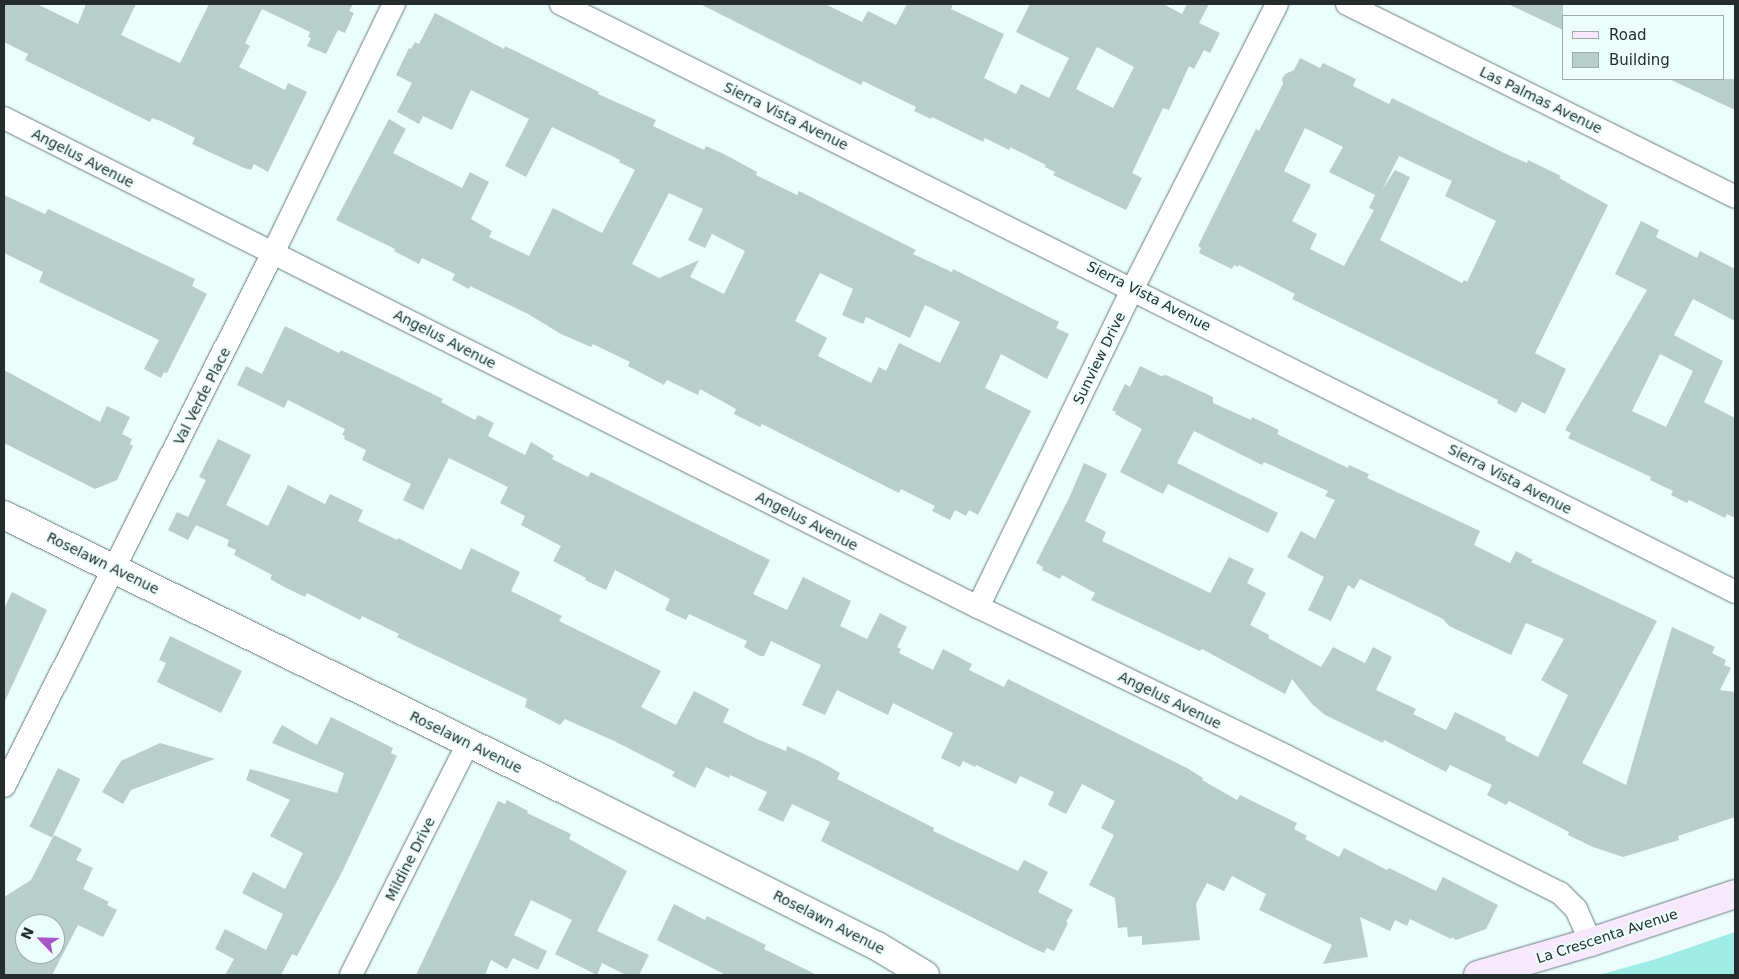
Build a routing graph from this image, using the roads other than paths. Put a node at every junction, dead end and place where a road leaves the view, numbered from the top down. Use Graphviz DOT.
graph roads {
  1 [pos="394,4"];
  2 [pos="561,4"];
  3 [pos="1277,4"];
  4 [pos="1347,4"];
  5 [pos="4,118"];
  6 [pos="1735,197"];
  7 [pos="273,253"];
  8 [pos="1132,288"];
  9 [pos="4,515"];
  10 [pos="115,568"];
  11 [pos="1735,592"];
  12 [pos="978,607"];
  13 [pos="468,743"];
  14 [pos="4,786"];
  15 [pos="1735,894"];
  16 [pos="1591,942"];
  17 [pos="351,975"];
  18 [pos="925,975"];
  19 [pos="1478,975"];
  1 -- 7 [label="street, Val Verde Place"];
  2 -- 8 [label="street, Sierra Vista Avenue"];
  3 -- 8 [label="street, Sunview Drive"];
  4 -- 6 [label="street, Las Palmas Avenue"];
  5 -- 7 [label="street, Angelus Avenue"];
  7 -- 10 [label="street, Val Verde Place"];
  7 -- 12 [label="street, Angelus Avenue"];
  8 -- 11 [label="street, Sierra Vista Avenue"];
  8 -- 12 [label="street, Sunview Drive"];
  9 -- 10 [label="street, Roselawn Avenue"];
  10 -- 13 [label="street, Roselawn Avenue"];
  10 -- 14 [label="street, Val Verde Place"];
  12 -- 16 [label="street, Angelus Avenue"];
  13 -- 17 [label="street, Mildine Drive"];
  13 -- 18 [label="street, Roselawn Avenue"];
  15 -- 16 [label="main road, La Crescenta Avenue"];
  16 -- 19 [label="main road, La Crescenta Avenue"];
}
